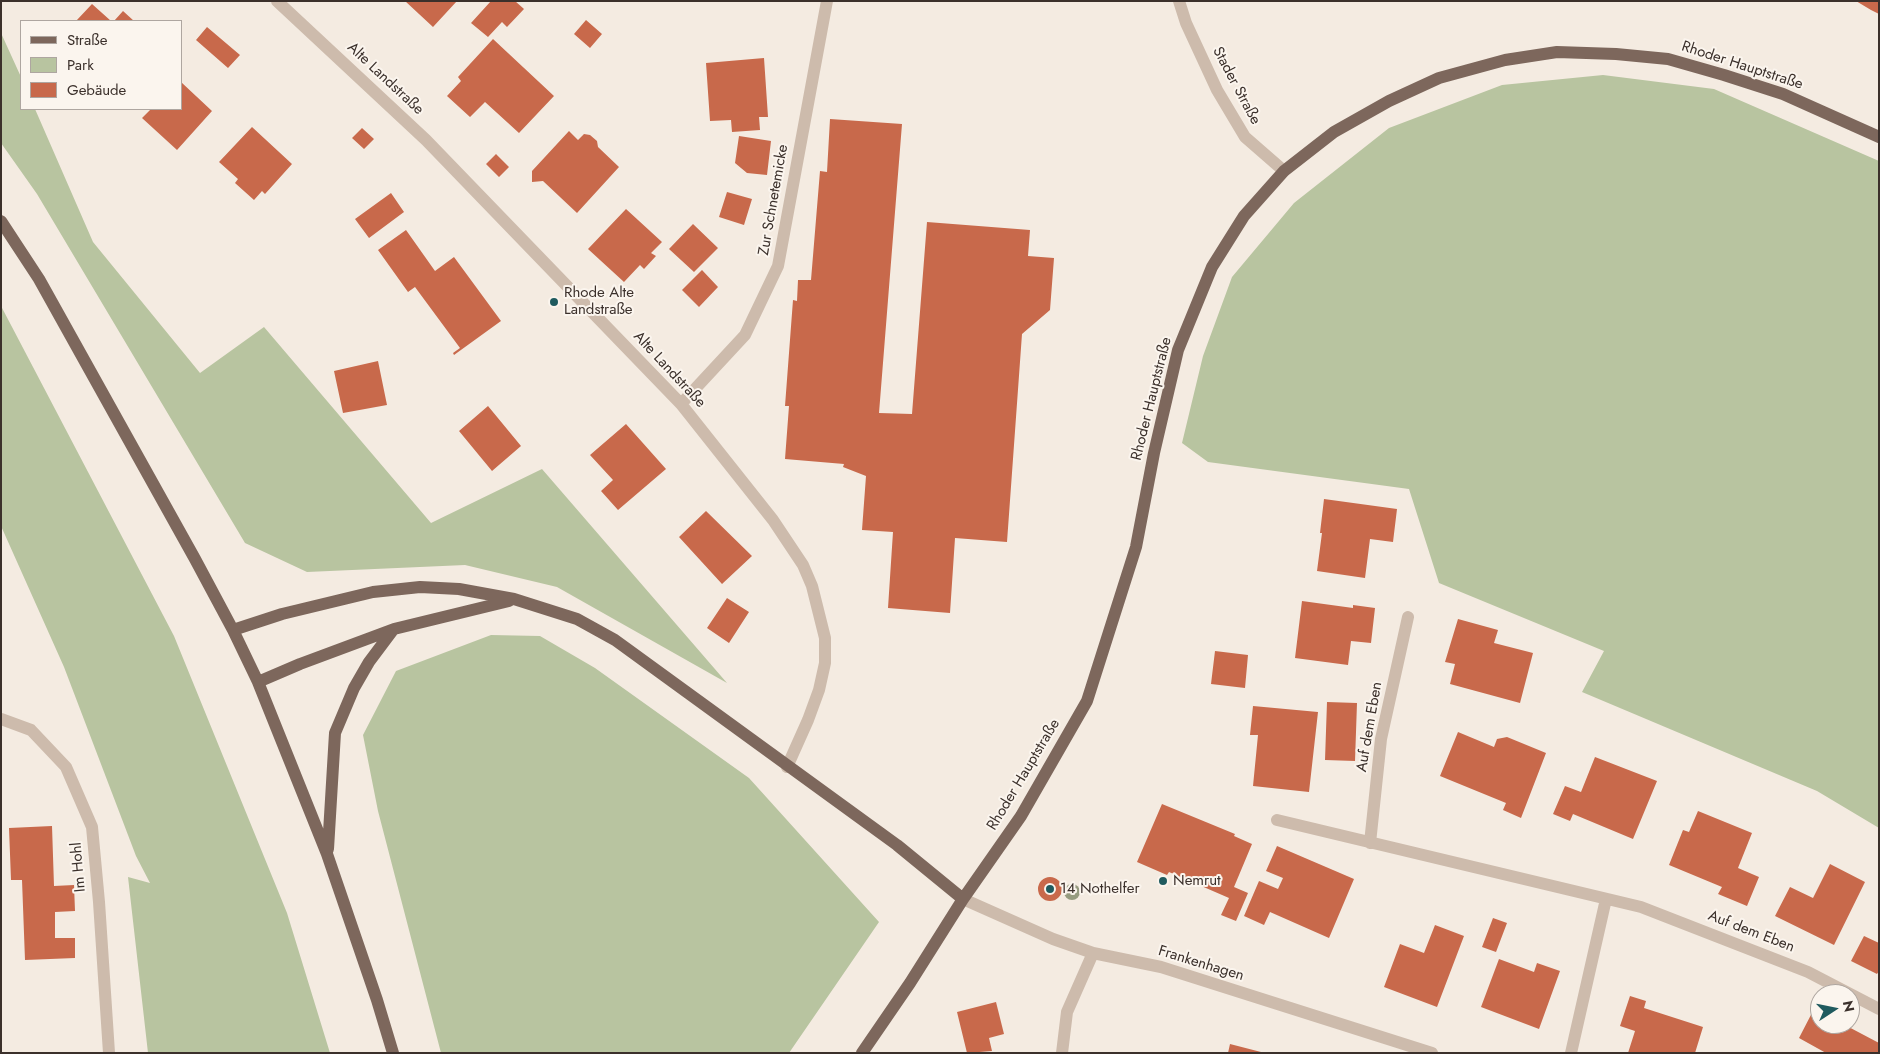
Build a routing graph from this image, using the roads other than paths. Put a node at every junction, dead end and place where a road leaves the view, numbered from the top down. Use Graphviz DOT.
graph roads {
  1 [pos="276,1"];
  2 [pos="827,1"];
  3 [pos="1179,1"];
  4 [pos="1879,137"];
  5 [pos="1284,171"];
  6 [pos="1,221"];
  7 [pos="681,404"];
  8 [pos="514,599"];
  9 [pos="1408,617"];
  10 [pos="394,629"];
  11 [pos="233,630"];
  12 [pos="258,682"];
  13 [pos="1,719"];
  14 [pos="787,767"];
  15 [pos="1277,820"];
  16 [pos="1370,843"];
  17 [pos="327,854"];
  18 [pos="963,899"];
  19 [pos="1606,899"];
  20 [pos="1093,953"];
  21 [pos="1879,1009"];
  22 [pos="109,1053"];
  23 [pos="393,1053"];
  24 [pos="862,1053"];
  25 [pos="1062,1053"];
  26 [pos="1432,1053"];
  27 [pos="1571,1053"];
  1 -- 7 [label="street, Alte Landstraße"];
  2 -- 7 [label="street, Zur Schnetemicke"];
  3 -- 5 [label="street, Stader Straße"];
  4 -- 5 [label="main road, Rhoder Hauptstraße"];
  5 -- 18 [label="main road, Rhoder Hauptstraße"];
  6 -- 11 [label="main road"];
  7 -- 14 [label="street, Alte Landstraße"];
  8 -- 10 [label="main road"];
  8 -- 11 [label="main road"];
  8 -- 14 [label="main road"];
  9 -- 16 [label="street, Auf dem Eben"];
  10 -- 12 [label="main road"];
  10 -- 17 [label="main road"];
  11 -- 12 [label="main road"];
  12 -- 17 [label="main road"];
  13 -- 22 [label="street, Im Hohl"];
  14 -- 18 [label="main road"];
  15 -- 16 [label="street, Auf dem Eben"];
  16 -- 19 [label="street, Auf dem Eben"];
  17 -- 23 [label="main road"];
  18 -- 20 [label="street, Frankenhagen"];
  18 -- 24 [label="main road, Rhoder Hauptstraße"];
  19 -- 21 [label="street, Auf dem Eben"];
  19 -- 27 [label="street"];
  20 -- 25 [label="street"];
  20 -- 26 [label="street, Frankenhagen"];
}
